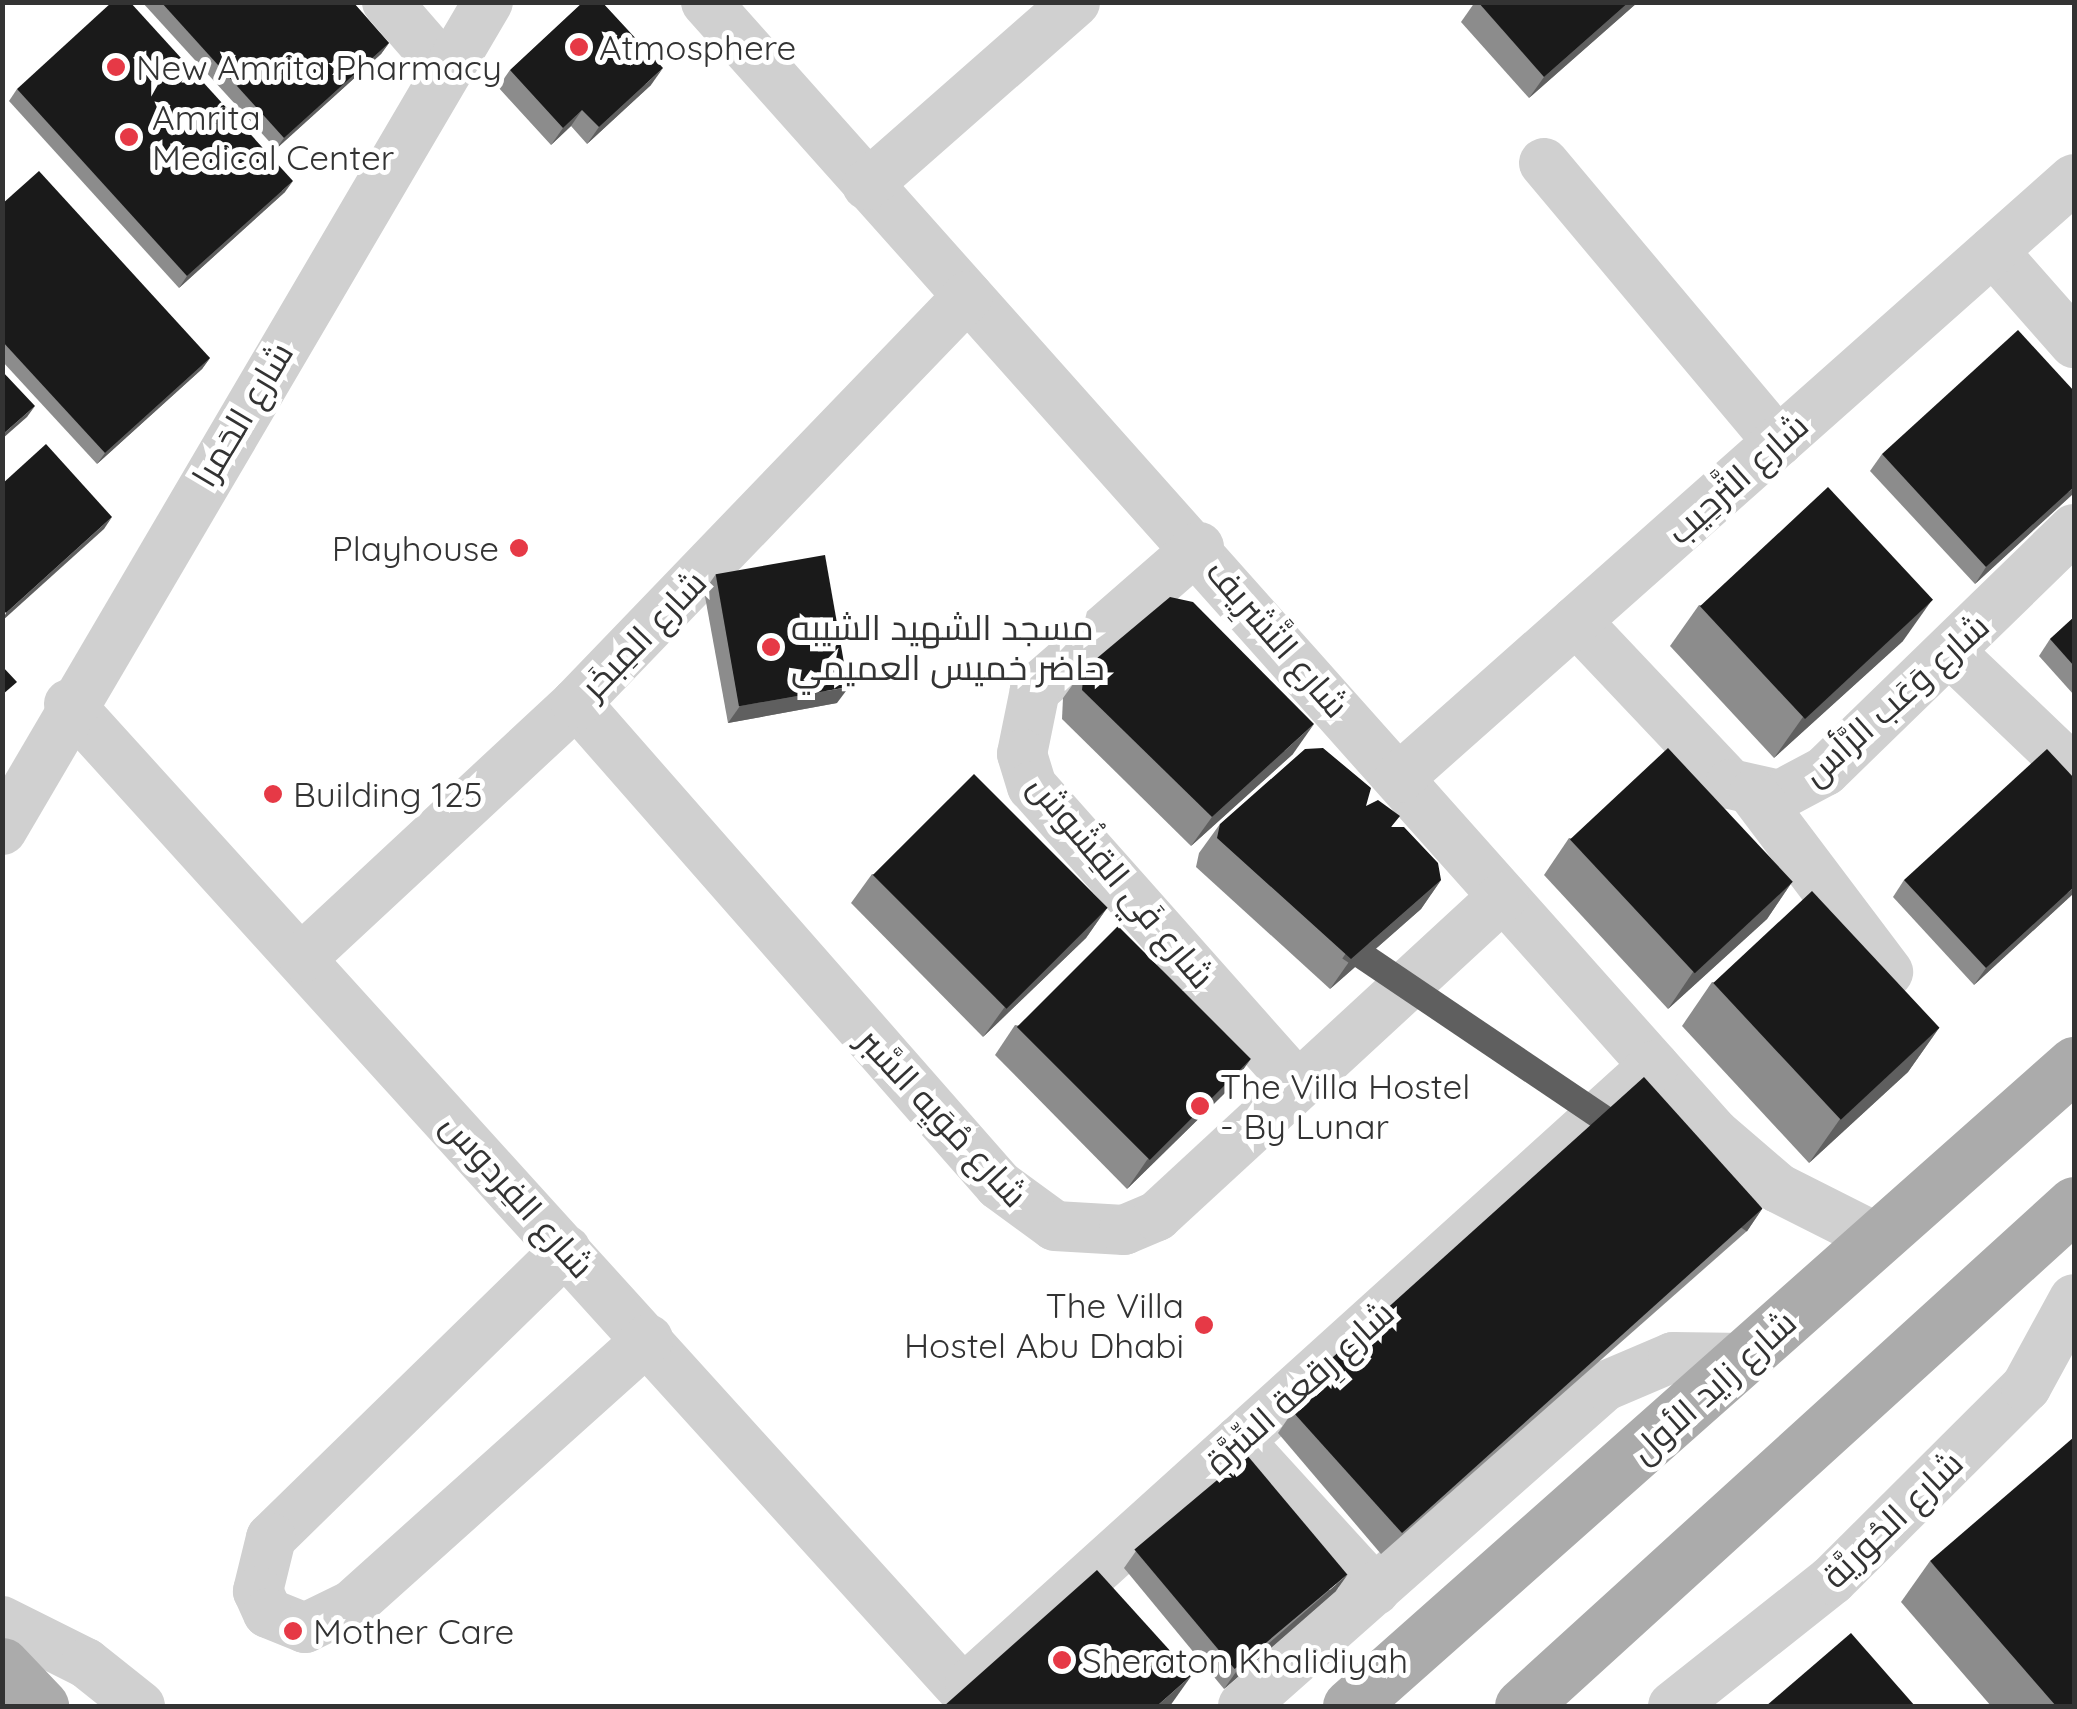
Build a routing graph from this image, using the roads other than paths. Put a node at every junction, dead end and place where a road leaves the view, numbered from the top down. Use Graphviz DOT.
graph roads {
  1 [pos="387,2"];
  2 [pos="488,2"];
  3 [pos="706,2"];
  4 [pos="1075,2"];
  5 [pos="447,71"];
  6 [pos="1544,162"];
  7 [pos="2074,179"];
  8 [pos="867,184"];
  9 [pos="1992,252"];
  10 [pos="968,296"];
  11 [pos="2065,314"];
  12 [pos="1778,442"];
  13 [pos="2074,528"];
  14 [pos="1198,547"];
  15 [pos="1576,621"];
  16 [pos="1951,653"];
  17 [pos="576,703"];
  18 [pos="68,704"];
  19 [pos="2074,770"];
  20 [pos="1399,778"];
  21 [pos="1754,794"];
  22 [pos="2,830"];
  23 [pos="1503,898"];
  24 [pos="303,957"];
  25 [pos="1888,972"];
  26 [pos="2074,1064"];
  27 [pos="1654,1066"];
  28 [pos="1297,1084"];
  29 [pos="2074,1204"];
  30 [pos="1877,1238"];
  31 [pos="566,1250"];
  32 [pos="2074,1299"];
  33 [pos="648,1339"];
  34 [pos="1746,1358"];
  35 [pos="2074,1373"];
  36 [pos="2026,1387"];
  37 [pos="1239,1441"];
  38 [pos="1376,1590"];
  39 [pos="2,1621"];
  40 [pos="2,1665"];
  41 [pos="953,1698"];
  42 [pos="41,1706"];
  43 [pos="140,1706"];
  44 [pos="1243,1706"];
  45 [pos="1350,1706"];
  46 [pos="1522,1706"];
  47 [pos="1673,1706"];
  1 -- 5 [label="street"];
  2 -- 5 [label="street, شارع الحَمرا"];
  3 -- 8 [label="street, شارع التَّشرِيف"];
  4 -- 8 [label="street"];
  5 -- 18 [label="street, شارع الحَمرا"];
  6 -- 12 [label="street"];
  7 -- 9 [label="street, شارع التَّرحِيب"];
  8 -- 10 [label="street, شارع التَّشرِيف"];
  9 -- 11 [label="street"];
  9 -- 12 [label="street, شارع التَّرحِيب"];
  10 -- 14 [label="street, شارع التَّشرِيف"];
  10 -- 17 [label="street, شارع المِبخَر"];
  12 -- 15 [label="street, شارع التَّرحِيب"];
  13 -- 16 [label="street, شارع وَعَب الرَّأس"];
  14 -- 20 [label="street, شارع التَّشرِيف"];
  14 -- 28 [label="street, شارع فَي القِشُوش"];
  15 -- 20 [label="street, شارع التَّرحِيب"];
  15 -- 21 [label="street, شارع وَعَب الرَّأس"];
  16 -- 19 [label="street"];
  16 -- 21 [label="street, شارع وَعَب الرَّأس"];
  17 -- 24 [label="street, شارع المِبخَر"];
  17 -- 28 [label="street, شارع مُوَيِه السَّبر"];
  18 -- 22 [label="street, شارع الحَمرا"];
  18 -- 24 [label="street, شارع الفِردوس"];
  20 -- 23 [label="street, شارع التَّشرِيف"];
  21 -- 25 [label="street"];
  23 -- 27 [label="street, شارع التَّشرِيف"];
  23 -- 28 [label="street, شارع مُوَيِه السَّبر"];
  24 -- 31 [label="street, شارع الفِردوس"];
  26 -- 30 [label="main road, شارع زايد الأول"];
  27 -- 30 [label="street, شارع التَّشرِيف"];
  27 -- 37 [label="street, شارع رِقعة السِّرَّة"];
  29 -- 46 [label="main road"];
  30 -- 34 [label="main road, شارع زايد الأول"];
  31 -- 33 [label="street, شارع الفِردوس"];
  31 -- 33 [label="street"];
  32 -- 36 [label="street, شارع الحُوريَّة"];
  33 -- 41 [label="street, شارع الفِردوس"];
  34 -- 38 [label="street"];
  34 -- 45 [label="main road, شارع زايد الأول"];
  35 -- 36 [label="street"];
  36 -- 47 [label="street, شارع الحُوريَّة"];
  37 -- 38 [label="street"];
  37 -- 41 [label="street, شارع رِقعة السِّرَّة"];
  38 -- 44 [label="street"];
  39 -- 43 [label="street"];
  40 -- 42 [label="main road"];
}
